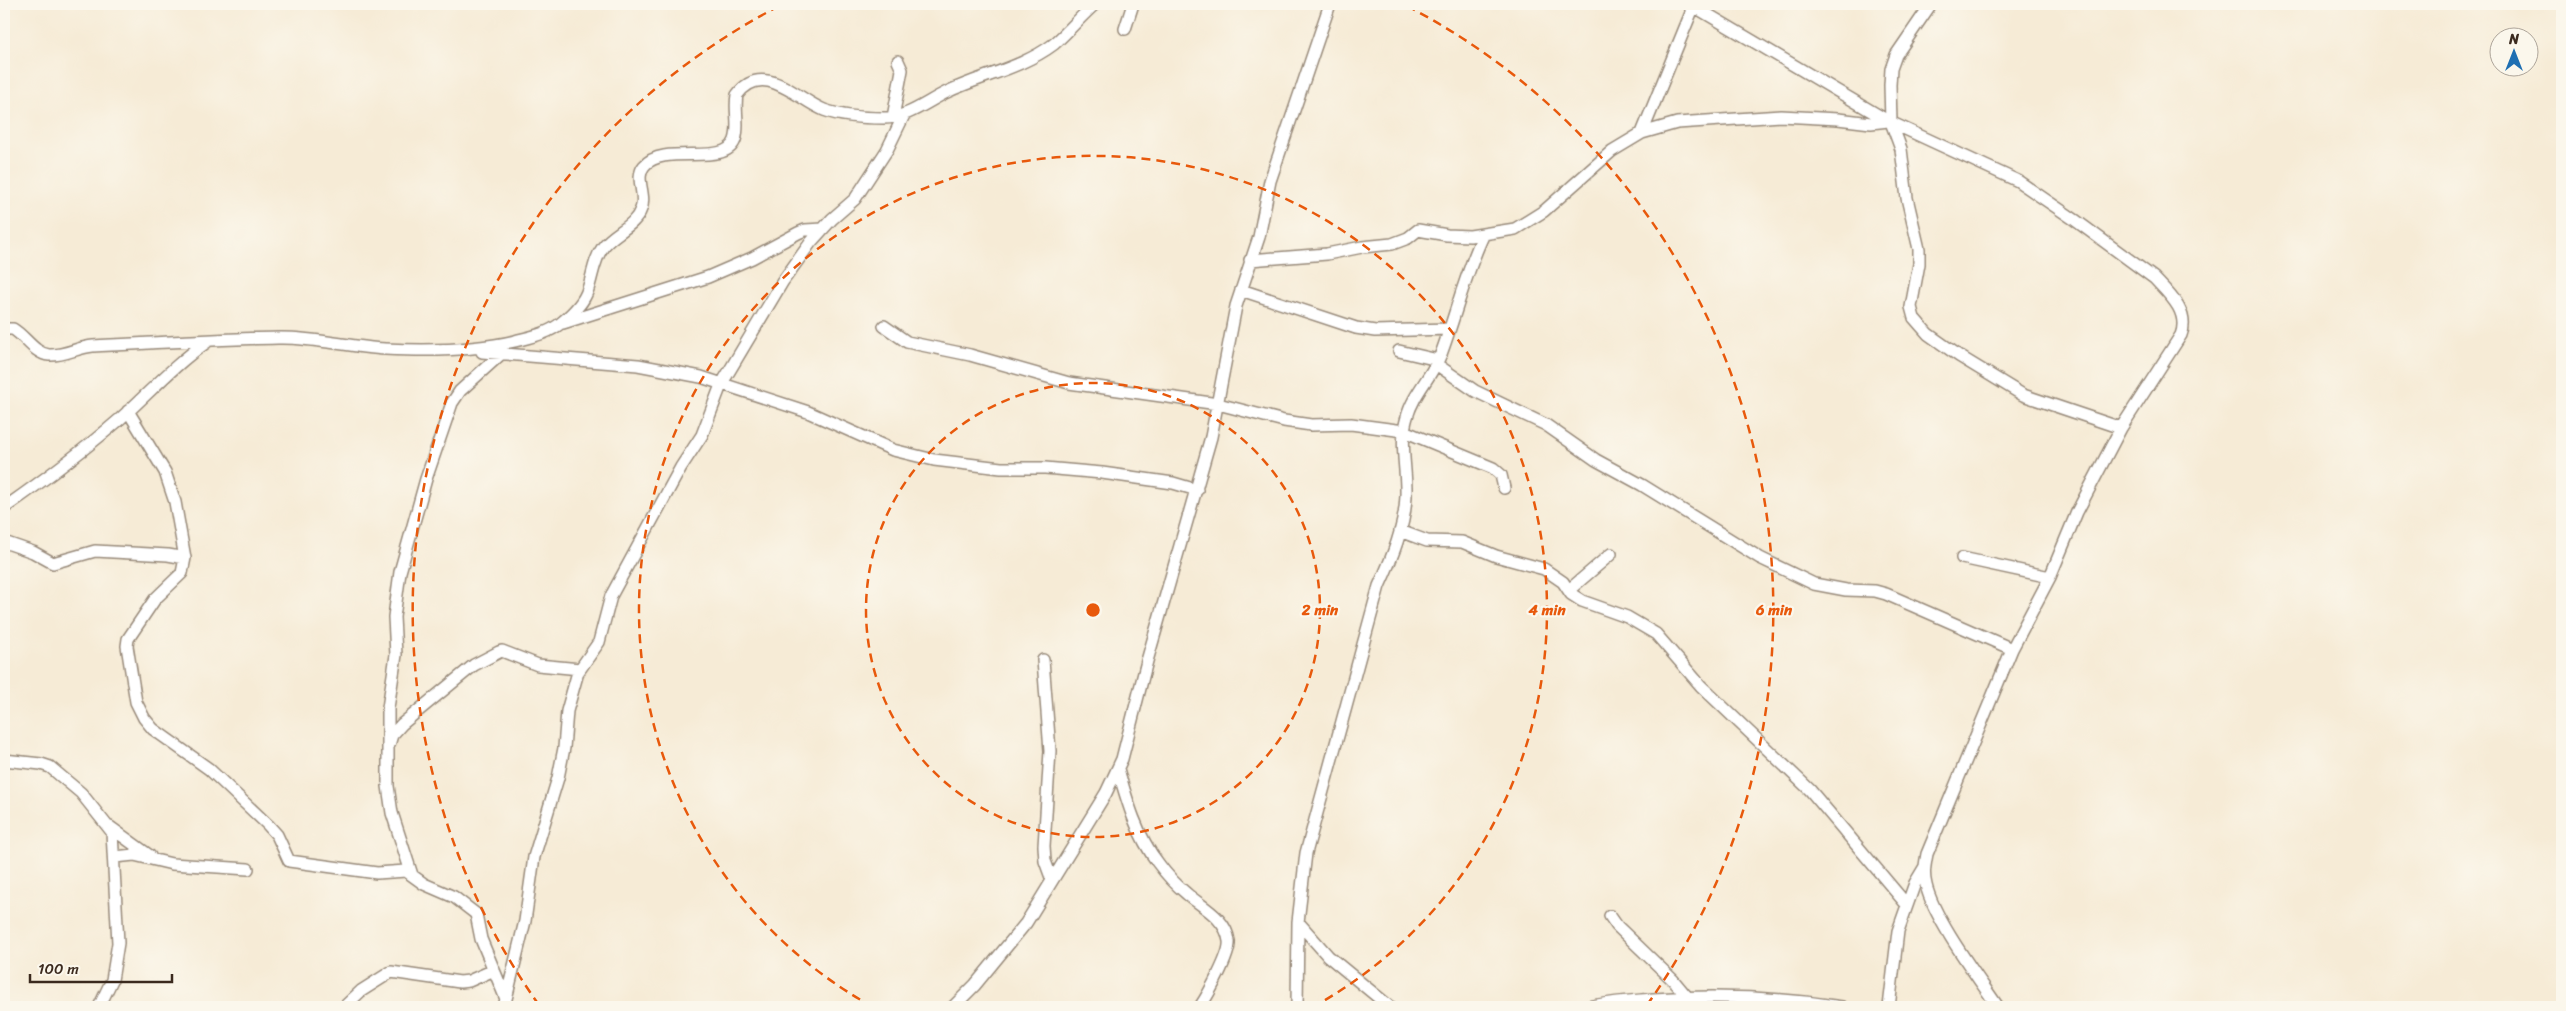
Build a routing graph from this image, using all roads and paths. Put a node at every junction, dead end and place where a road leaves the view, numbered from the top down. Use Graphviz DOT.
graph roads {
  1 [pos="1094,4"];
  2 [pos="1133,4"];
  3 [pos="1330,4"];
  4 [pos="1692,4"];
  5 [pos="1931,4"];
  6 [pos="1125,29"];
  7 [pos="898,61"];
  8 [pos="898,116"];
  9 [pos="1889,121"];
  10 [pos="1642,133"];
  11 [pos="823,229"];
  12 [pos="1483,236"];
  13 [pos="1250,260"];
  14 [pos="1240,290"];
  15 [pos="560,324"];
  16 [pos="884,326"];
  17 [pos="4,329"];
  18 [pos="1449,329"];
  19 [pos="208,341"];
  20 [pos="456,349"];
  21 [pos="1399,351"];
  22 [pos="501,354"];
  23 [pos="1437,362"];
  24 [pos="721,385"];
  25 [pos="1218,404"];
  26 [pos="128,411"];
  27 [pos="2121,428"];
  28 [pos="1404,430"];
  29 [pos="1504,488"];
  30 [pos="1197,490"];
  31 [pos="4,508"];
  32 [pos="1400,531"];
  33 [pos="4,542"];
  34 [pos="1611,554"];
  35 [pos="185,558"];
  36 [pos="1962,558"];
  37 [pos="2050,577"];
  38 [pos="1569,590"];
  39 [pos="2012,649"];
  40 [pos="1043,660"];
  41 [pos="580,669"];
  42 [pos="388,747"];
  43 [pos="4,760"];
  44 [pos="1118,768"];
  45 [pos="108,826"];
  46 [pos="115,857"];
  47 [pos="151,858"];
  48 [pos="1924,866"];
  49 [pos="248,869"];
  50 [pos="412,875"];
  51 [pos="1052,880"];
  52 [pos="1907,905"];
  53 [pos="1610,916"];
  54 [pos="1298,922"];
  55 [pos="494,970"];
  56 [pos="1688,998"];
  57 [pos="505,1003"];
  58 [pos="99,1007"];
  59 [pos="344,1007"];
  60 [pos="953,1007"];
  61 [pos="1200,1007"];
  62 [pos="1297,1007"];
  63 [pos="1390,1007"];
  64 [pos="1588,1007"];
  65 [pos="1842,1007"];
  66 [pos="1889,1007"];
  67 [pos="1998,1007"];
  1 -- 8 [label="street"];
  2 -- 6 [label="street"];
  3 -- 13 [label="street"];
  4 -- 9 [label="street"];
  4 -- 10 [label="street"];
  5 -- 9 [label="street"];
  7 -- 8 [label="street"];
  8 -- 11 [label="street"];
  8 -- 15 [label="street"];
  9 -- 10 [label="street"];
  9 -- 27 [label="street"];
  9 -- 27 [label="street"];
  10 -- 12 [label="street"];
  11 -- 15 [label="street"];
  11 -- 24 [label="street"];
  12 -- 13 [label="street"];
  12 -- 18 [label="street"];
  13 -- 14 [label="street"];
  14 -- 18 [label="street"];
  14 -- 25 [label="street"];
  15 -- 20 [label="street"];
  16 -- 25 [label="street"];
  17 -- 19 [label="street"];
  18 -- 23 [label="street"];
  19 -- 20 [label="street"];
  19 -- 26 [label="street"];
  20 -- 22 [label="street"];
  21 -- 23 [label="street"];
  22 -- 24 [label="street"];
  22 -- 42 [label="street"];
  23 -- 28 [label="street"];
  23 -- 39 [label="street"];
  24 -- 30 [label="street"];
  24 -- 41 [label="street"];
  25 -- 28 [label="street"];
  25 -- 30 [label="street"];
  26 -- 31 [label="street"];
  26 -- 35 [label="street"];
  27 -- 37 [label="street"];
  28 -- 29 [label="street"];
  28 -- 32 [label="street"];
  30 -- 44 [label="street"];
  32 -- 38 [label="street"];
  32 -- 54 [label="street"];
  33 -- 35 [label="street"];
  34 -- 38 [label="street"];
  35 -- 50 [label="street"];
  36 -- 37 [label="street"];
  37 -- 39 [label="street"];
  38 -- 52 [label="street"];
  39 -- 48 [label="street"];
  40 -- 51 [label="street"];
  41 -- 42 [label="street"];
  41 -- 57 [label="street"];
  42 -- 50 [label="street"];
  43 -- 45 [label="street"];
  44 -- 51 [label="street"];
  44 -- 61 [label="street"];
  45 -- 46 [label="street"];
  45 -- 47 [label="street"];
  46 -- 47 [label="street"];
  46 -- 58 [label="street"];
  47 -- 49 [label="street"];
  48 -- 52 [label="street"];
  48 -- 67 [label="street"];
  50 -- 55 [label="street"];
  51 -- 60 [label="street"];
  52 -- 66 [label="street"];
  53 -- 56 [label="street"];
  54 -- 62 [label="street"];
  54 -- 63 [label="street"];
  55 -- 57 [label="street"];
  55 -- 59 [label="street"];
  56 -- 64 [label="street"];
  56 -- 65 [label="street"];
}
